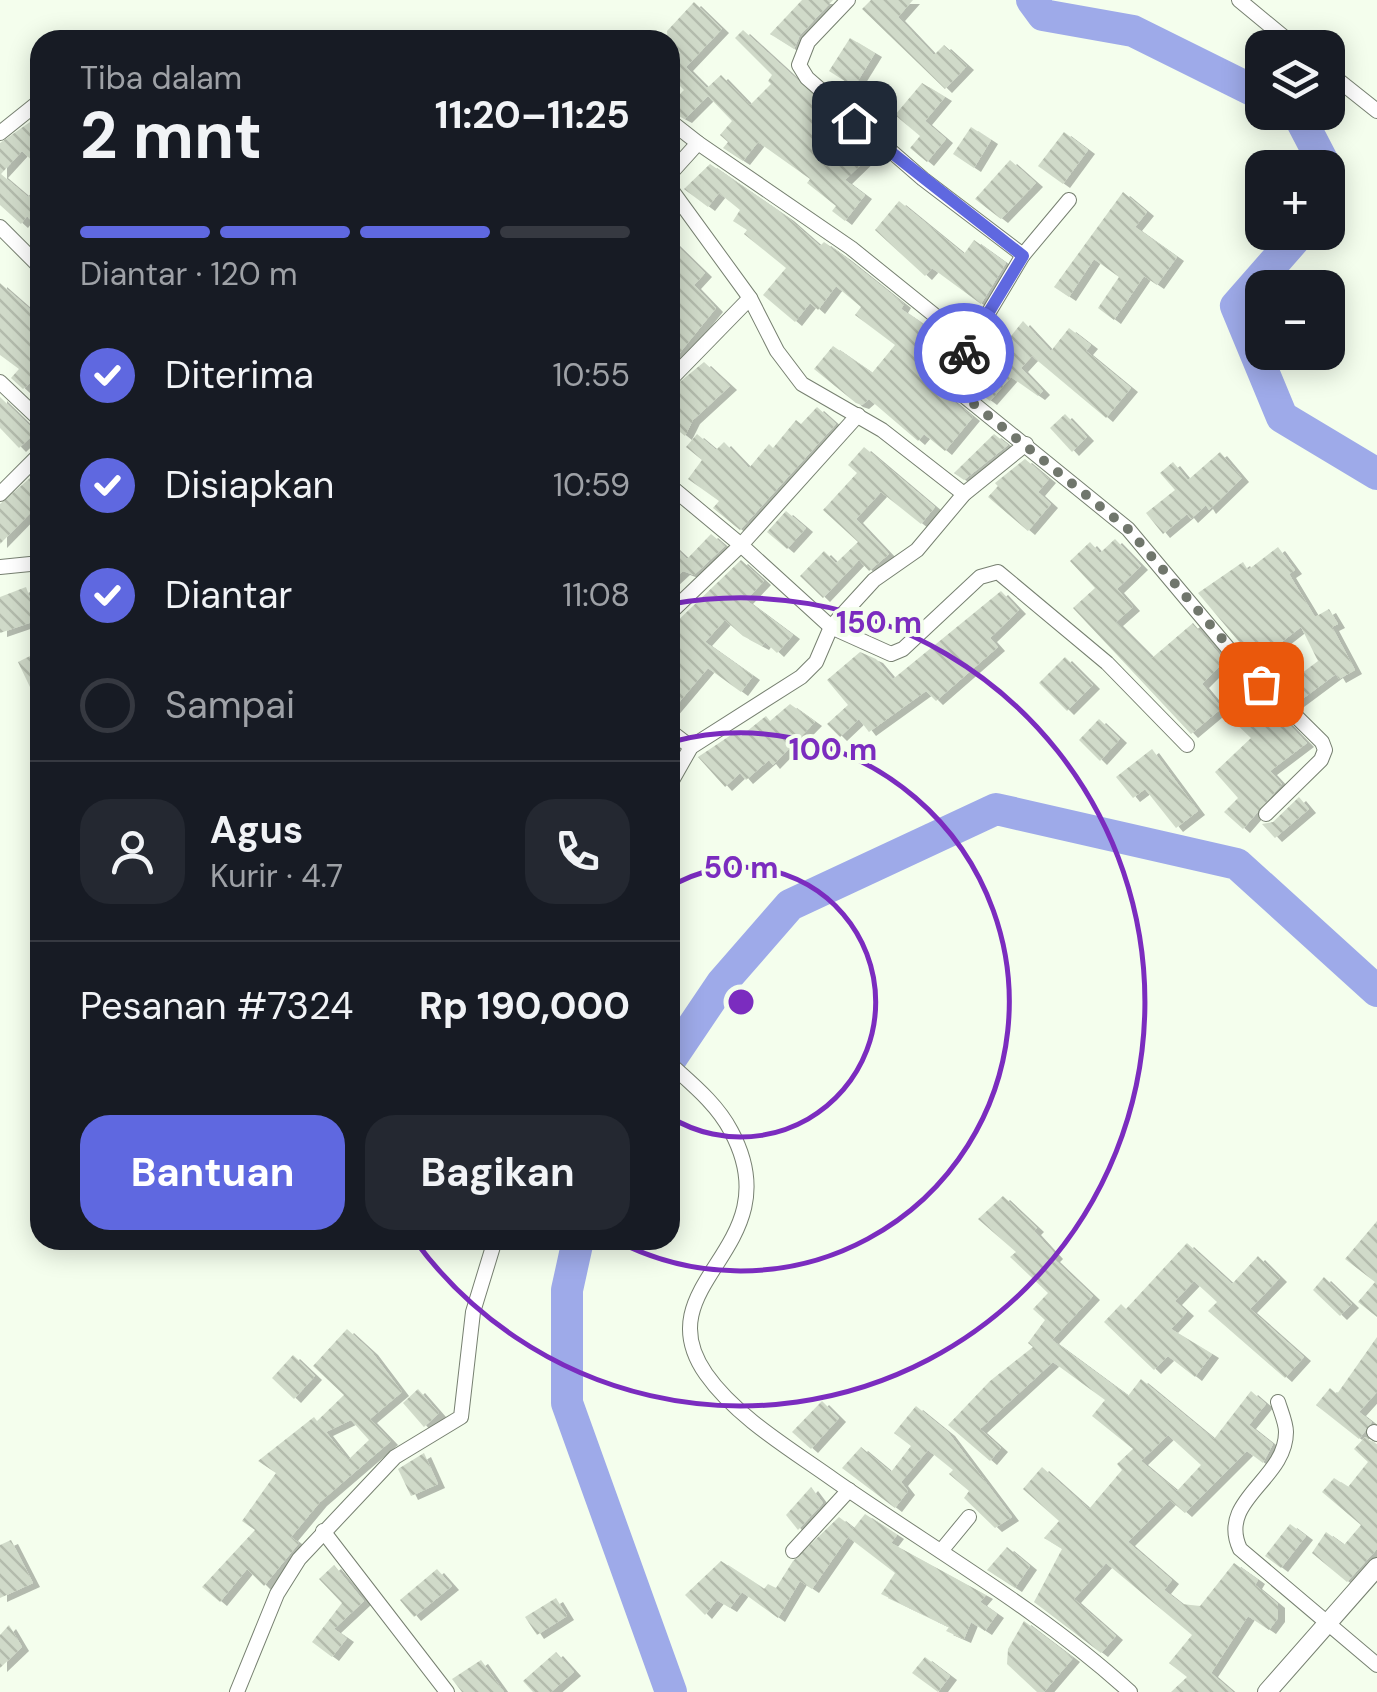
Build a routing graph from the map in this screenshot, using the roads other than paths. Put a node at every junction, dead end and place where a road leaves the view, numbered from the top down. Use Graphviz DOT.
graph roads {
  1 [pos="848,0"];
  2 [pos="1239,0"];
  3 [pos="1275,30"];
  4 [pos="1345,86"];
  5 [pos="30,109"];
  6 [pos="1377,111"];
  7 [pos="680,129"];
  8 [pos="0,133"];
  9 [pos="698,143"];
  10 [pos="680,163"];
  11 [pos="1069,200"];
  12 [pos="680,202"];
  13 [pos="0,226"];
  14 [pos="30,256"];
  15 [pos="1023,256"];
  16 [pos="750,298"];
  17 [pos="968,347"];
  18 [pos="680,370"];
  19 [pos="0,382"];
  20 [pos="30,410"];
  21 [pos="858,415"];
  22 [pos="1026,444"];
  23 [pos="30,464"];
  24 [pos="0,494"];
  25 [pos="680,494"];
  26 [pos="964,494"];
  27 [pos="740,545"];
  28 [pos="30,563"];
  29 [pos="0,567"];
  30 [pos="680,603"];
  31 [pos="831,627"];
  32 [pos="680,739"];
  33 [pos="1187,745"];
  34 [pos="691,747"];
  35 [pos="680,766"];
  36 [pos="1266,814"];
  37 [pos="680,1073"];
  38 [pos="492,1250"];
  39 [pos="1278,1402"];
  40 [pos="849,1490"];
  41 [pos="969,1518"];
  42 [pos="323,1531"];
  43 [pos="793,1551"];
  44 [pos="942,1551"];
  45 [pos="1377,1566"];
  46 [pos="1329,1622"];
  47 [pos="1377,1666"];
  48 [pos="242,1690"];
  49 [pos="448,1692"];
  50 [pos="1130,1692"];
  51 [pos="1266,1692"];
  1 -- 15 [label="street"];
  2 -- 3 [label="street"];
  4 -- 6 [label="street"];
  5 -- 8 [label="street"];
  7 -- 9 [label="street"];
  9 -- 10 [label="street"];
  9 -- 17 [label="street"];
  11 -- 15 [label="street"];
  12 -- 16 [label="street"];
  13 -- 14 [label="street"];
  15 -- 17 [label="street"];
  16 -- 18 [label="street"];
  16 -- 21 [label="street"];
  17 -- 22 [label="street"];
  19 -- 20 [label="street"];
  21 -- 26 [label="street"];
  21 -- 27 [label="street"];
  22 -- 26 [label="street"];
  22 -- 36 [label="street"];
  23 -- 24 [label="street"];
  25 -- 27 [label="street"];
  26 -- 31 [label="street"];
  27 -- 30 [label="street"];
  27 -- 31 [label="street"];
  28 -- 29 [label="street"];
  31 -- 33 [label="street"];
  31 -- 34 [label="street"];
  32 -- 34 [label="street"];
  34 -- 35 [label="street"];
  37 -- 40 [label="street"];
  38 -- 42 [label="street"];
  39 -- 46 [label="street"];
  40 -- 43 [label="street"];
  40 -- 44 [label="street"];
  41 -- 44 [label="street"];
  42 -- 48 [label="street"];
  42 -- 49 [label="street"];
  44 -- 50 [label="street"];
  45 -- 46 [label="street"];
  46 -- 47 [label="street"];
  46 -- 51 [label="street"];
}
